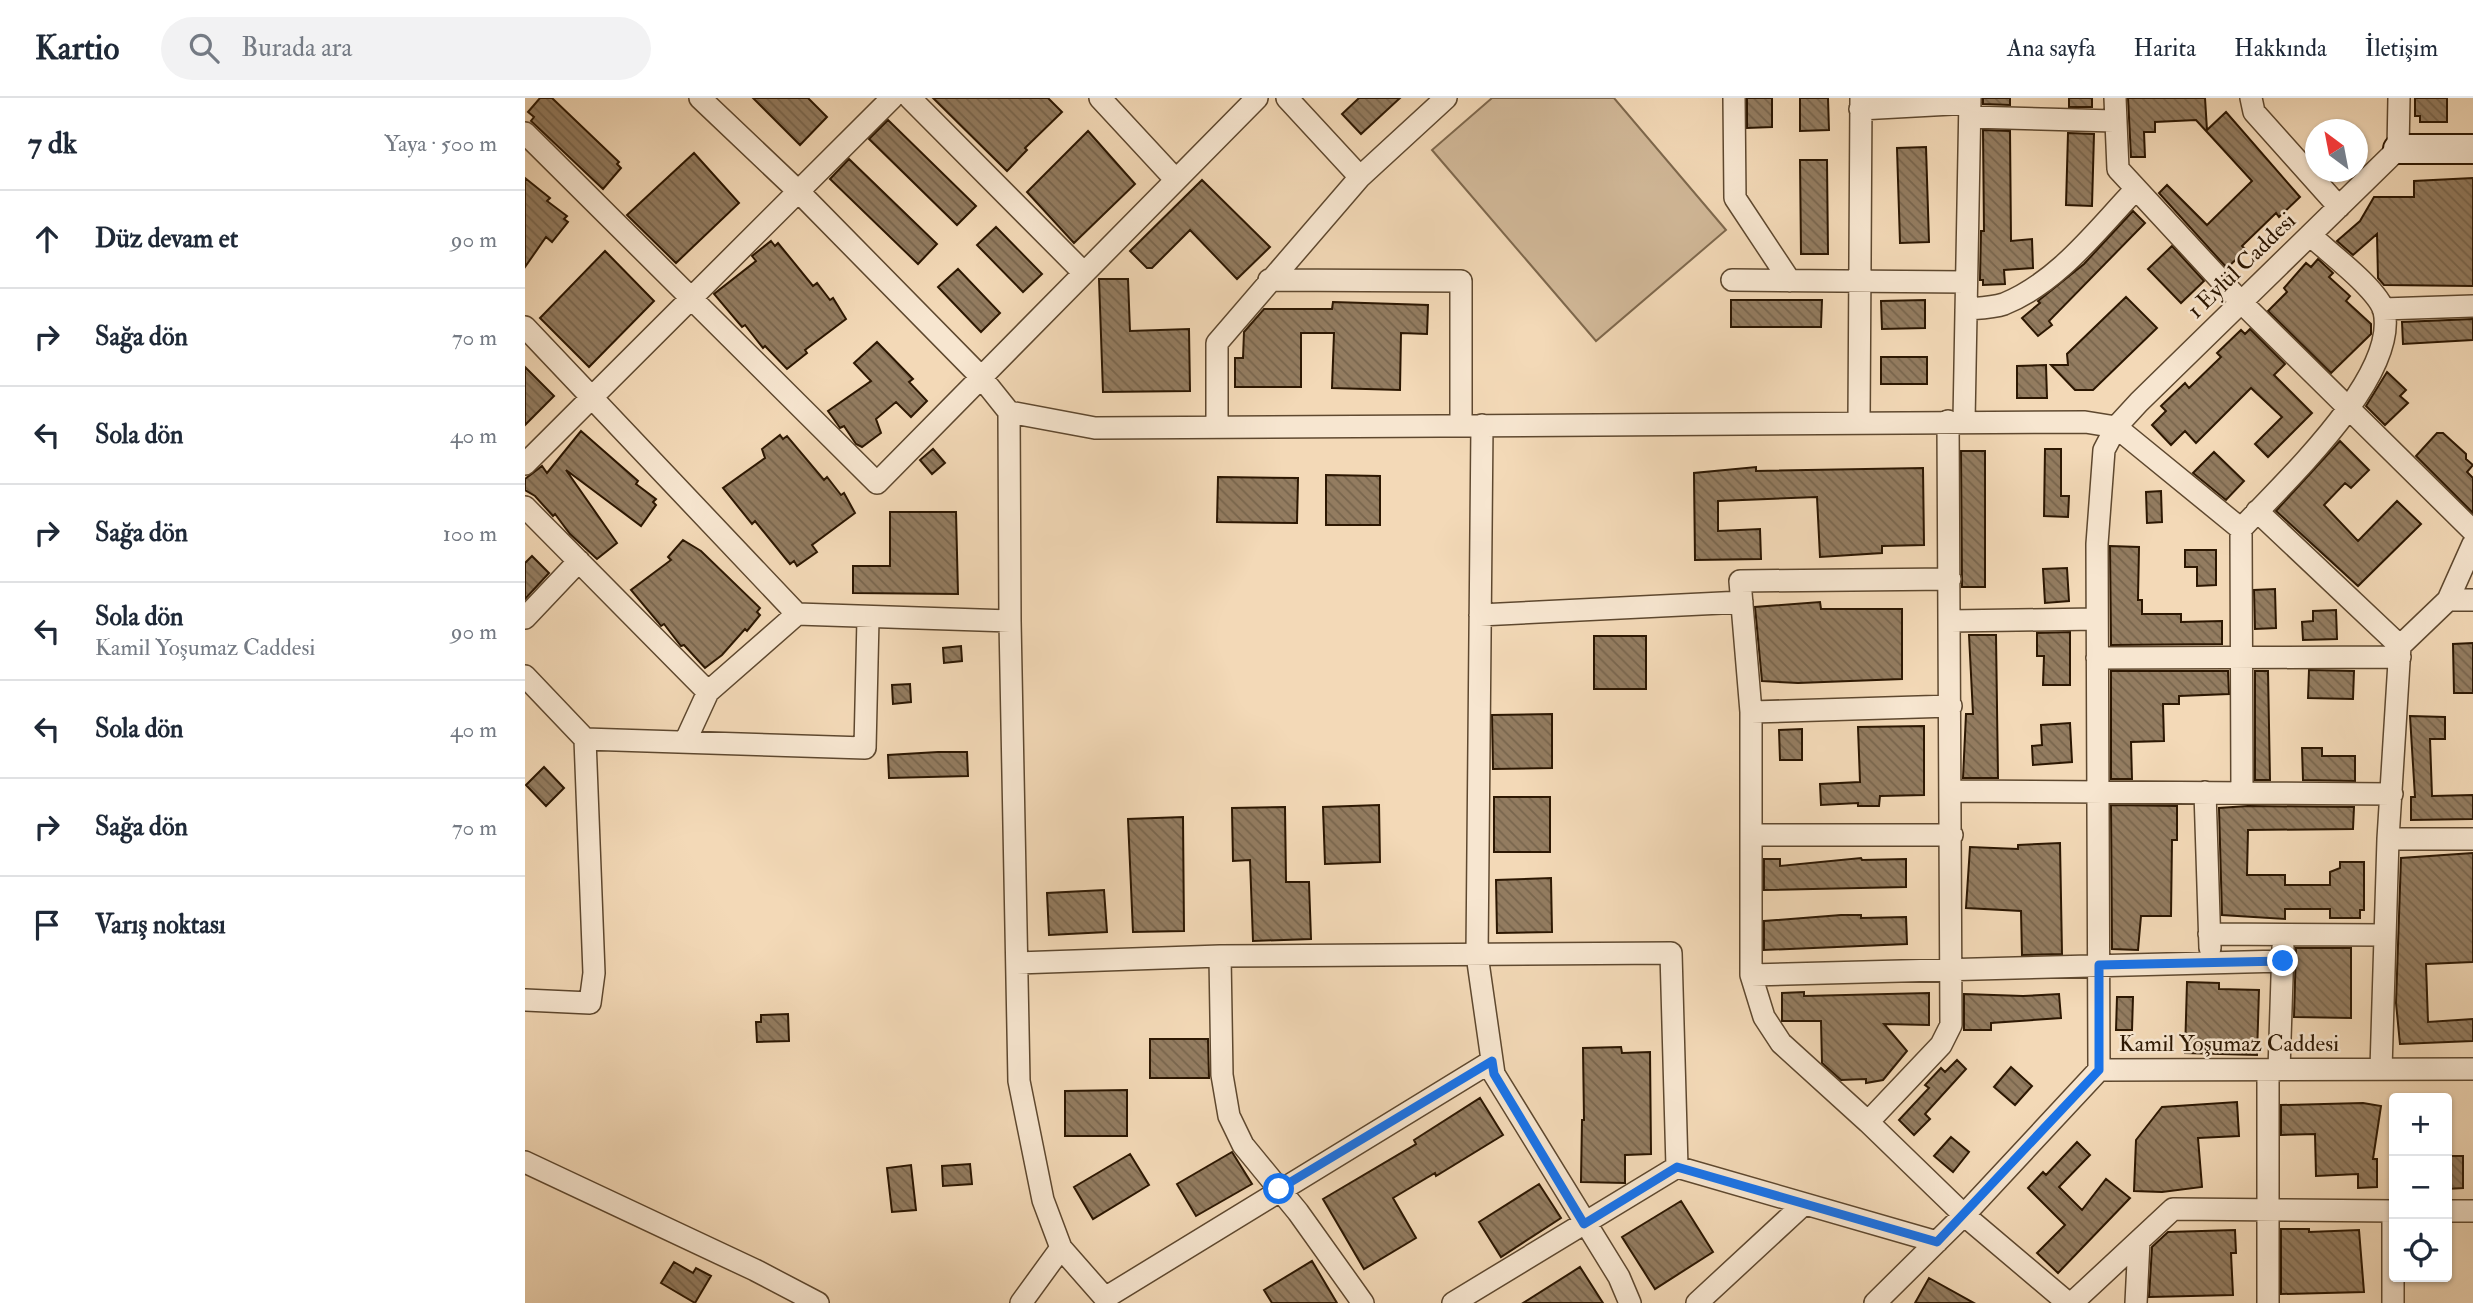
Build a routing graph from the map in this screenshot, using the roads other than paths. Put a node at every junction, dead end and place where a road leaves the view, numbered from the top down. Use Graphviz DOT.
graph roads {
  1 [pos="700,98"];
  2 [pos="892,98"];
  3 [pos="910,98"];
  4 [pos="1100,98"];
  5 [pos="1257,98"];
  6 [pos="1287,98"];
  7 [pos="1446,98"];
  8 [pos="1734,98"];
  9 [pos="2115,98"];
  10 [pos="2251,98"];
  11 [pos="2399,98"];
  12 [pos="1861,103"];
  13 [pos="1970,106"];
  14 [pos="2114,121"];
  15 [pos="525,133"];
  16 [pos="2398,149"];
  17 [pos="2473,149"];
  18 [pos="1360,177"];
  19 [pos="1176,180"];
  20 [pos="2135,190"];
  21 [pos="799,192"];
  22 [pos="2339,207"];
  23 [pos="2310,235"];
  24 [pos="1084,273"];
  25 [pos="1269,280"];
  26 [pos="1732,280"];
  27 [pos="1790,281"];
  28 [pos="1859,282"];
  29 [pos="1966,282"];
  30 [pos="692,299"];
  31 [pos="2241,302"];
  32 [pos="2473,306"];
  33 [pos="1966,309"];
  34 [pos="2383,309"];
  35 [pos="525,327"];
  36 [pos="981,377"];
  37 [pos="592,398"];
  38 [pos="2350,410"];
  39 [pos="1009,412"];
  40 [pos="1859,421"];
  41 [pos="1956,421"];
  42 [pos="1471,425"];
  43 [pos="1217,427"];
  44 [pos="2116,427"];
  45 [pos="525,464"];
  46 [pos="525,506"];
  47 [pos="2257,512"];
  48 [pos="2241,529"];
  49 [pos="2473,531"];
  50 [pos="2473,544"];
  51 [pos="579,561"];
  52 [pos="1950,579"];
  53 [pos="2448,600"];
  54 [pos="2473,600"];
  55 [pos="1742,602"];
  56 [pos="797,614"];
  57 [pos="1480,615"];
  58 [pos="525,618"];
  59 [pos="868,619"];
  60 [pos="2097,619"];
  61 [pos="1010,621"];
  62 [pos="1950,621"];
  63 [pos="2400,652"];
  64 [pos="2243,657"];
  65 [pos="2097,658"];
  66 [pos="525,676"];
  67 [pos="708,692"];
  68 [pos="1951,706"];
  69 [pos="1751,712"];
  70 [pos="585,739"];
  71 [pos="685,742"];
  72 [pos="1951,791"];
  73 [pos="2098,792"];
  74 [pos="2205,792"];
  75 [pos="2242,792"];
  76 [pos="2392,794"];
  77 [pos="1751,835"];
  78 [pos="1952,835"];
  79 [pos="2388,839"];
  80 [pos="2473,839"];
  81 [pos="2209,933"];
  82 [pos="2284,934"];
  83 [pos="2384,935"];
  84 [pos="1477,955"];
  85 [pos="1220,956"];
  86 [pos="2283,961"];
  87 [pos="2210,962"];
  88 [pos="1017,963"];
  89 [pos="2099,965"];
  90 [pos="1951,970"];
  91 [pos="1751,975"];
  92 [pos="525,1000"];
  93 [pos="1492,1061"];
  94 [pos="2381,1069"];
  95 [pos="2473,1069"];
  96 [pos="2099,1070"];
  97 [pos="2274,1070"];
  98 [pos="1868,1122"];
  99 [pos="525,1162"];
  100 [pos="1677,1167"];
  101 [pos="1279,1189"];
  102 [pos="1804,1204"];
  103 [pos="2267,1210"];
  104 [pos="2389,1211"];
  105 [pos="2452,1211"];
  106 [pos="2473,1211"];
  107 [pos="1964,1215"];
  108 [pos="2393,1219"];
  109 [pos="1584,1224"];
  110 [pos="2139,1241"];
  111 [pos="1937,1242"];
  112 [pos="1061,1248"];
  113 [pos="818,1303"];
  114 [pos="1021,1303"];
  115 [pos="1363,1303"];
  116 [pos="1453,1303"];
  117 [pos="1630,1303"];
  118 [pos="1697,1303"];
  119 [pos="1875,1303"];
  120 [pos="2070,1303"];
  121 [pos="2136,1303"];
  122 [pos="2268,1303"];
  123 [pos="2393,1303"];
  1 -- 21 [label="street"];
  2 -- 21 [label="street"];
  3 -- 24 [label="street"];
  4 -- 19 [label="street"];
  5 -- 19 [label="street"];
  6 -- 18 [label="street"];
  7 -- 18 [label="street"];
  8 -- 27 [label="street"];
  9 -- 14 [label="street"];
  10 -- 22 [label="street"];
  11 -- 16 [label="street"];
  12 -- 13 [label="street"];
  12 -- 28 [label="street"];
  13 -- 14 [label="street"];
  13 -- 29 [label="street"];
  14 -- 20 [label="street"];
  15 -- 30 [label="street"];
  16 -- 17 [label="street"];
  16 -- 22 [label="street, 1 Eylül Caddesi"];
  18 -- 25 [label="street"];
  19 -- 24 [label="street"];
  20 -- 31 [label="street"];
  20 -- 33 [label="street"];
  21 -- 30 [label="street"];
  21 -- 36 [label="street"];
  22 -- 23 [label="street, 1 Eylül Caddesi"];
  23 -- 31 [label="street, 1 Eylül Caddesi"];
  23 -- 34 [label="street"];
  24 -- 36 [label="street"];
  25 -- 42 [label="street"];
  25 -- 43 [label="street"];
  26 -- 27 [label="street"];
  27 -- 28 [label="street"];
  28 -- 29 [label="street"];
  28 -- 40 [label="street"];
  29 -- 33 [label="street"];
  30 -- 36 [label="street"];
  30 -- 37 [label="street"];
  31 -- 38 [label="street"];
  31 -- 44 [label="street, 1 Eylül Caddesi"];
  32 -- 34 [label="street"];
  33 -- 41 [label="street"];
  34 -- 38 [label="street"];
  35 -- 37 [label="street"];
  36 -- 39 [label="street"];
  37 -- 45 [label="street"];
  37 -- 56 [label="street"];
  38 -- 47 [label="street"];
  38 -- 49 [label="street"];
  39 -- 43 [label="street"];
  39 -- 61 [label="street"];
  40 -- 41 [label="street"];
  40 -- 42 [label="street"];
  41 -- 44 [label="street"];
  41 -- 52 [label="street"];
  42 -- 43 [label="street"];
  42 -- 57 [label="street"];
  44 -- 48 [label="street"];
  44 -- 60 [label="street"];
  46 -- 51 [label="street"];
  47 -- 48 [label="street"];
  47 -- 63 [label="street"];
  48 -- 64 [label="street"];
  50 -- 53 [label="street"];
  51 -- 58 [label="street"];
  51 -- 67 [label="street"];
  52 -- 55 [label="street"];
  52 -- 62 [label="street"];
  53 -- 54 [label="street"];
  53 -- 63 [label="street"];
  55 -- 57 [label="street"];
  55 -- 69 [label="street"];
  56 -- 59 [label="street"];
  56 -- 67 [label="street"];
  57 -- 84 [label="street"];
  59 -- 61 [label="street"];
  59 -- 71 [label="street"];
  60 -- 62 [label="street"];
  60 -- 65 [label="street"];
  61 -- 88 [label="street"];
  62 -- 68 [label="street"];
  63 -- 64 [label="street"];
  63 -- 76 [label="street"];
  64 -- 65 [label="street"];
  64 -- 75 [label="street"];
  65 -- 73 [label="street"];
  66 -- 70 [label="street"];
  67 -- 71 [label="street"];
  68 -- 69 [label="street"];
  68 -- 72 [label="street"];
  69 -- 77 [label="street"];
  70 -- 71 [label="street"];
  70 -- 92 [label="street"];
  72 -- 73 [label="street"];
  72 -- 78 [label="street"];
  73 -- 74 [label="street"];
  73 -- 89 [label="street"];
  74 -- 75 [label="street"];
  74 -- 81 [label="street"];
  75 -- 76 [label="street"];
  76 -- 79 [label="street"];
  77 -- 78 [label="street"];
  77 -- 91 [label="street"];
  78 -- 90 [label="street"];
  79 -- 80 [label="street"];
  79 -- 83 [label="street"];
  81 -- 82 [label="street"];
  81 -- 87 [label="street"];
  82 -- 83 [label="street"];
  82 -- 86 [label="street"];
  83 -- 94 [label="street"];
  84 -- 85 [label="street"];
  84 -- 93 [label="street"];
  84 -- 100 [label="street"];
  85 -- 88 [label="street"];
  85 -- 101 [label="street"];
  86 -- 87 [label="street"];
  86 -- 97 [label="street"];
  87 -- 89 [label="street"];
  88 -- 112 [label="street"];
  89 -- 90 [label="street"];
  89 -- 96 [label="street"];
  90 -- 91 [label="street"];
  90 -- 98 [label="street"];
  91 -- 98 [label="street"];
  93 -- 101 [label="street"];
  93 -- 109 [label="street"];
  94 -- 95 [label="street, Kamil Yoşumaz Caddesi"];
  94 -- 97 [label="street, Kamil Yoşumaz Caddesi"];
  96 -- 97 [label="street, Kamil Yoşumaz Caddesi"];
  96 -- 107 [label="street, Kamil Yoşumaz Caddesi"];
  97 -- 103 [label="street"];
  98 -- 107 [label="street"];
  99 -- 113 [label="street"];
  100 -- 102 [label="street"];
  100 -- 109 [label="street"];
  101 -- 112 [label="street"];
  101 -- 115 [label="street"];
  102 -- 111 [label="street"];
  102 -- 118 [label="street"];
  103 -- 104 [label="street"];
  103 -- 110 [label="street"];
  103 -- 122 [label="street"];
  105 -- 106 [label="street"];
  107 -- 111 [label="street, Kamil Yoşumaz Caddesi"];
  107 -- 120 [label="street"];
  108 -- 123 [label="street"];
  109 -- 116 [label="street"];
  109 -- 117 [label="street"];
  110 -- 120 [label="street"];
  110 -- 121 [label="street"];
  111 -- 119 [label="street, Kamil Yoşumaz Caddesi"];
  112 -- 114 [label="street"];
}
